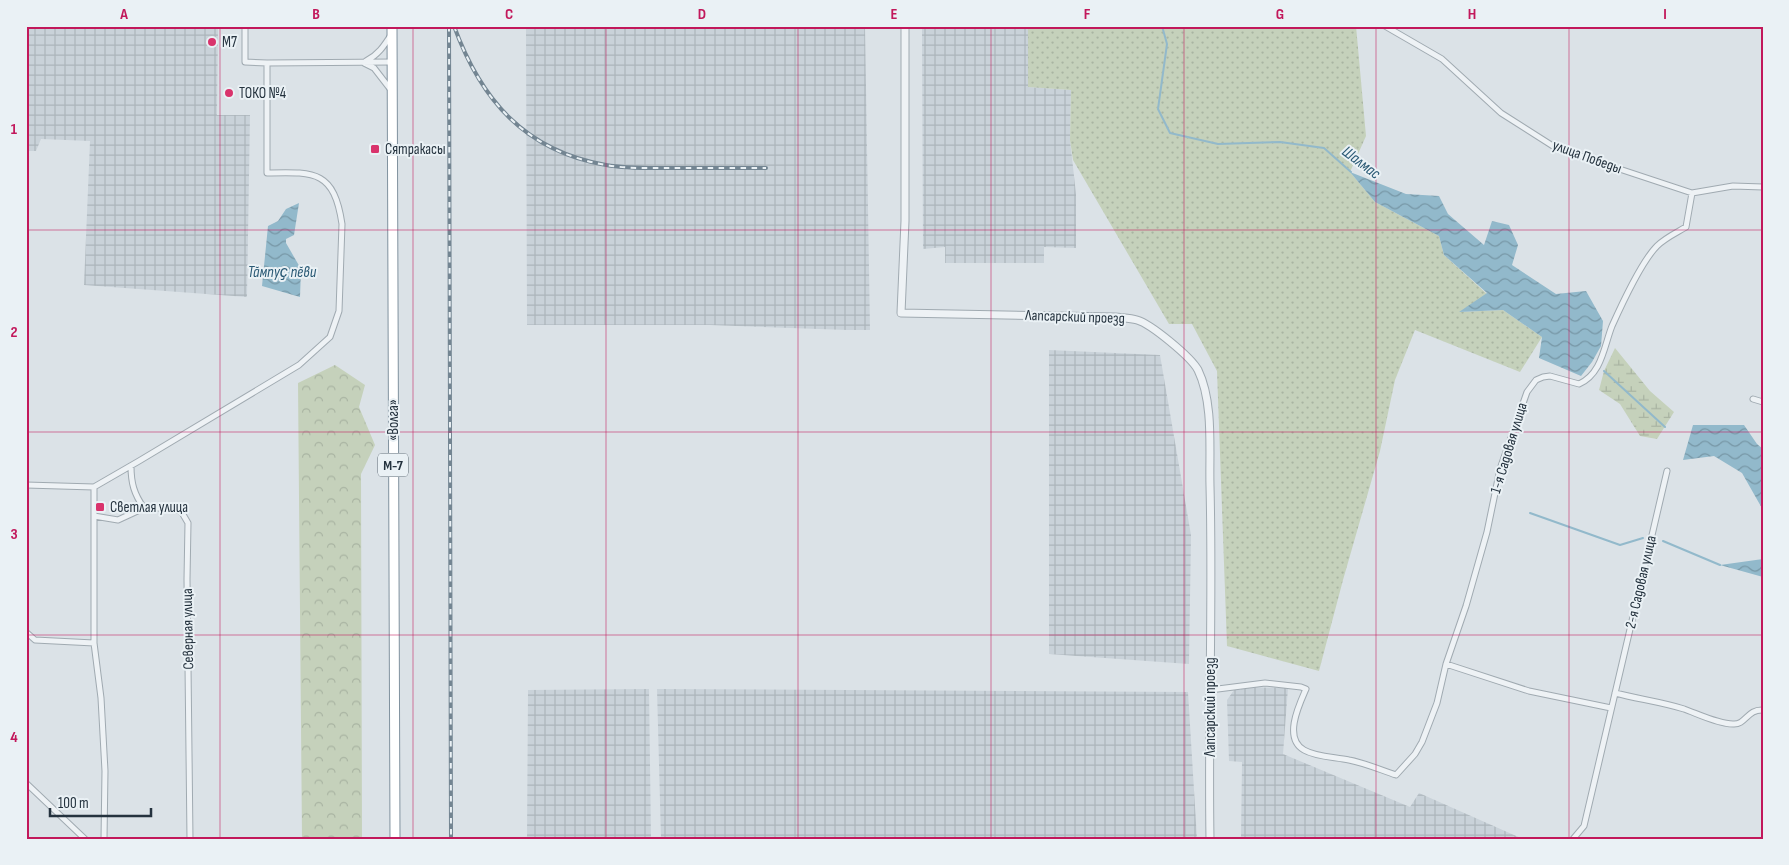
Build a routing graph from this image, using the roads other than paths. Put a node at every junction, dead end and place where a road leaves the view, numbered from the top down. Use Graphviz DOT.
graph roads {
  1 [pos="245,26"];
  2 [pos="905,26"];
  3 [pos="1385,26"];
  4 [pos="392,30"];
  5 [pos="364,62"];
  6 [pos="392,62"];
  7 [pos="267,63"];
  8 [pos="392,91"];
  9 [pos="1763,187"];
  10 [pos="1692,193"];
  11 [pos="1753,399"];
  12 [pos="1763,402"];
  13 [pos="131,466"];
  14 [pos="1667,471"];
  15 [pos="26,485"];
  16 [pos="94,487"];
  17 [pos="144,508"];
  18 [pos="94,516"];
  19 [pos="26,632"];
  20 [pos="94,643"];
  21 [pos="1446,664"];
  22 [pos="1210,690"];
  23 [pos="1615,693"];
  24 [pos="1611,708"];
  25 [pos="1763,710"];
  26 [pos="26,783"];
  27 [pos="84,839"];
  28 [pos="104,839"];
  29 [pos="190,839"];
  30 [pos="395,839"];
  31 [pos="1210,839"];
  32 [pos="1573,839"];
  1 -- 7 [label="street"];
  2 -- 22 [label="street, Лапсарский проезд"];
  3 -- 10 [label="street, улица Победы"];
  4 -- 5 [label="street"];
  4 -- 6 [label="highway, «Волга»"];
  5 -- 6 [label="street"];
  5 -- 7 [label="street"];
  5 -- 8 [label="street"];
  6 -- 8 [label="highway, «Волга»"];
  7 -- 13 [label="street"];
  8 -- 30 [label="highway, «Волга» / М-7"];
  9 -- 10 [label="street, улица Победы"];
  10 -- 21 [label="street, 1-я Садовая улица"];
  11 -- 12 [label="street"];
  13 -- 16 [label="street"];
  13 -- 17 [label="street"];
  14 -- 23 [label="street, 2-я Садовая улица"];
  15 -- 16 [label="street"];
  16 -- 18 [label="street"];
  17 -- 18 [label="street, Северная улица"];
  17 -- 29 [label="street, Северная улица"];
  18 -- 20 [label="street"];
  19 -- 20 [label="street"];
  20 -- 28 [label="street"];
  21 -- 22 [label="street, 1-я Садовая улица"];
  21 -- 24 [label="street"];
  22 -- 31 [label="street, Лапсарский проезд"];
  23 -- 24 [label="street, 2-я Садовая улица"];
  23 -- 25 [label="street"];
  24 -- 32 [label="street, 2-я Садовая улица"];
  26 -- 27 [label="street"];
}
